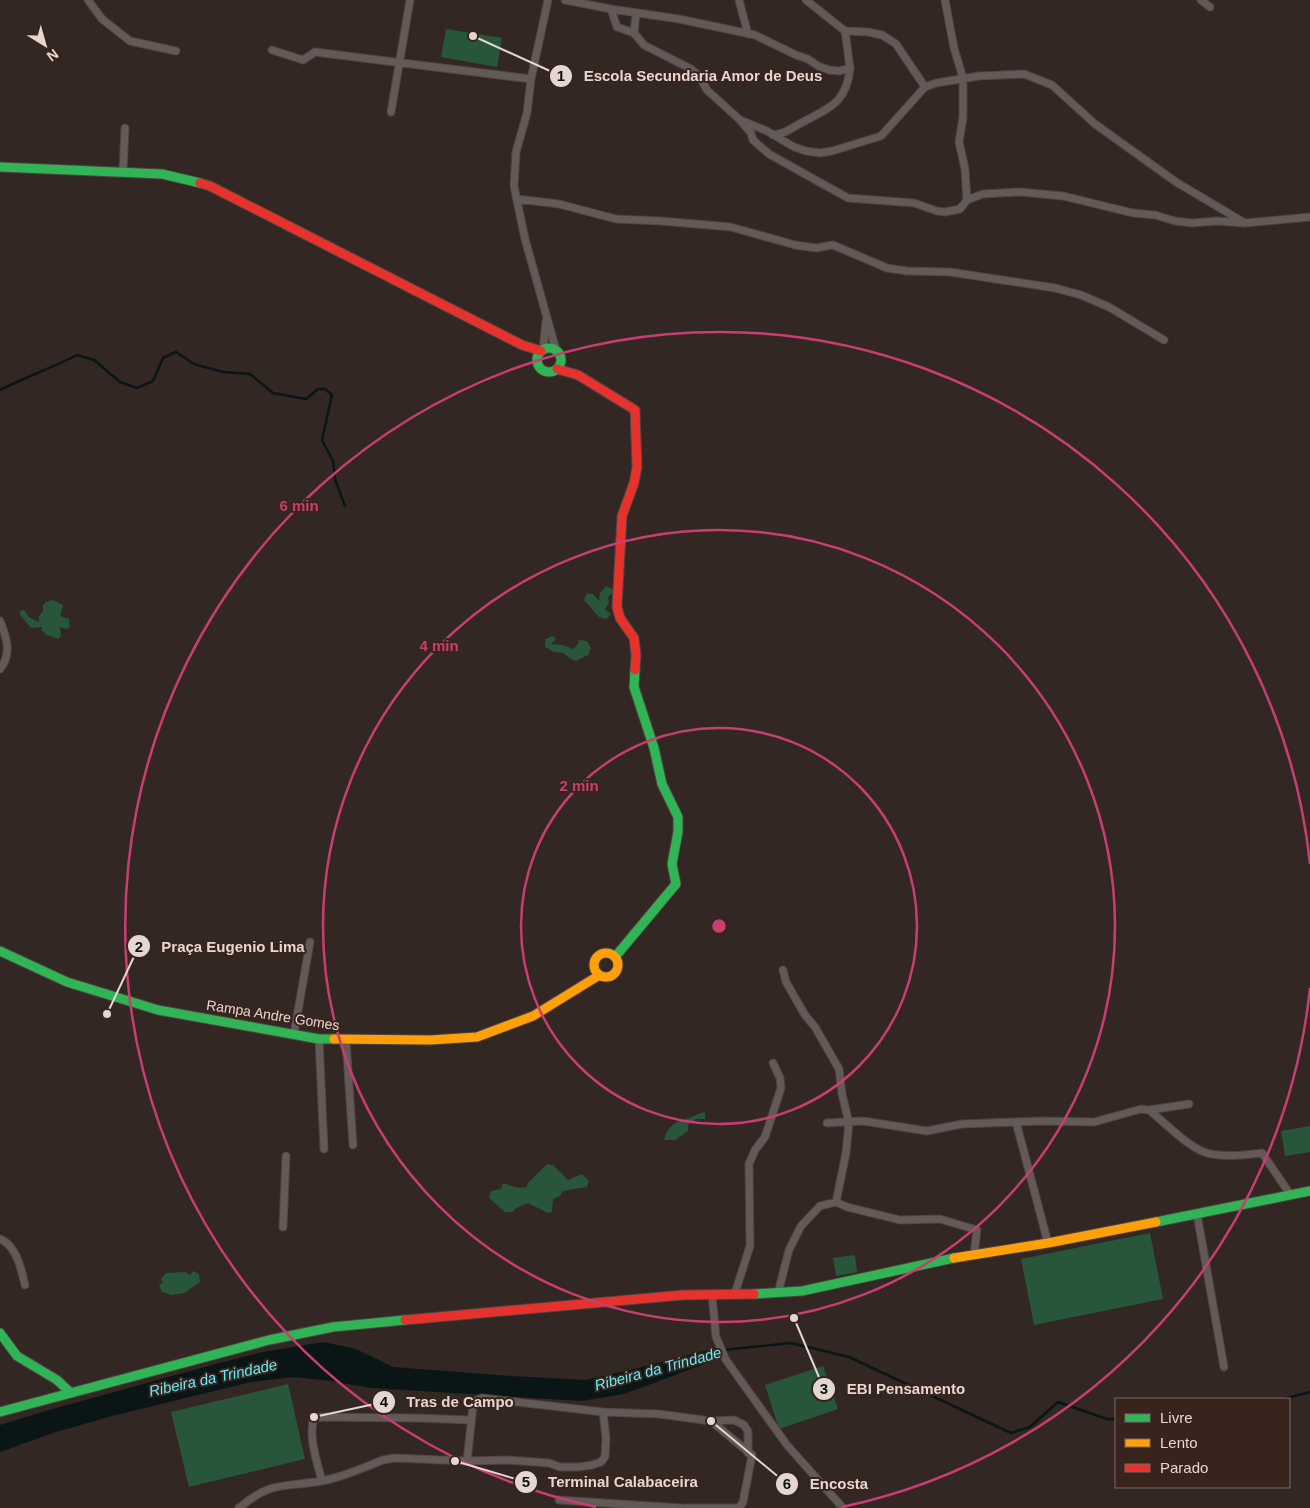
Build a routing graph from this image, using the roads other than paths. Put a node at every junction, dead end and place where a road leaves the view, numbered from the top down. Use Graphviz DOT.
graph roads {
  1 [pos="88,0"];
  2 [pos="410,0"];
  3 [pos="548,0"];
  4 [pos="565,0"];
  5 [pos="739,0"];
  6 [pos="806,0"];
  7 [pos="945,0"];
  8 [pos="1201,0"];
  9 [pos="1210,7"];
  10 [pos="611,9"];
  11 [pos="636,14"];
  12 [pos="845,31"];
  13 [pos="634,33"];
  14 [pos="748,34"];
  15 [pos="272,50"];
  16 [pos="176,51"];
  17 [pos="400,62"];
  18 [pos="850,68"];
  19 [pos="964,78"];
  20 [pos="531,79"];
  21 [pos="925,87"];
  22 [pos="391,112"];
  23 [pos="740,120"];
  24 [pos="125,128"];
  25 [pos="773,135"];
  26 [pos="0,167"];
  27 [pos="123,172"];
  28 [pos="517,199"];
  29 [pos="967,200"];
  30 [pos="1310,217"];
  31 [pos="1245,223"];
  32 [pos="546,318"];
  33 [pos="1164,340"];
  34 [pos="522,345"];
  35 [pos="542,350"];
  36 [pos="558,353"];
  37 [pos="538,366"];
  38 [pos="556,369"];
  39 [pos="578,375"];
  40 [pos="0,621"];
  41 [pos="0,669"];
  42 [pos="310,942"];
  43 [pos="0,951"];
  44 [pos="616,957"];
  45 [pos="783,970"];
  46 [pos="598,976"];
  47 [pos="294,1034"];
  48 [pos="319,1039"];
  49 [pos="346,1040"];
  50 [pos="773,1062"];
  51 [pos="1189,1104"];
  52 [pos="1148,1110"];
  53 [pos="1016,1122"];
  54 [pos="827,1123"];
  55 [pos="849,1123"];
  56 [pos="353,1145"];
  57 [pos="324,1149"];
  58 [pos="286,1156"];
  59 [pos="1310,1191"];
  60 [pos="1290,1194"];
  61 [pos="836,1202"];
  62 [pos="1197,1214"];
  63 [pos="283,1228"];
  64 [pos="0,1239"];
  65 [pos="1048,1243"];
  66 [pos="974,1254"];
  67 [pos="25,1285"];
  68 [pos="735,1292"];
  69 [pos="778,1293"];
  70 [pos="712,1295"];
  71 [pos="0,1333"];
  72 [pos="1224,1367"];
  73 [pos="71,1393"];
  74 [pos="0,1412"];
  75 [pos="603,1412"];
  76 [pos="470,1420"];
  77 [pos="710,1421"];
  78 [pos="748,1453"];
  79 [pos="467,1461"];
  80 [pos="322,1481"];
  81 [pos="559,1500"];
  82 [pos="239,1508"];
  83 [pos="683,1508"];
  84 [pos="740,1508"];
  85 [pos="843,1508"];
  1 -- 16 [label="street"];
  2 -- 17 [label="street"];
  3 -- 20 [label="street"];
  4 -- 10 [label="street"];
  5 -- 14 [label="street"];
  6 -- 12 [label="street"];
  7 -- 19 [label="street"];
  8 -- 9 [label="street"];
  10 -- 11 [label="street"];
  10 -- 13 [label="street"];
  11 -- 13 [label="street"];
  11 -- 14 [label="street"];
  12 -- 18 [label="street"];
  12 -- 21 [label="street"];
  13 -- 23 [label="street"];
  14 -- 18 [label="street"];
  15 -- 17 [label="street"];
  17 -- 20 [label="street"];
  17 -- 22 [label="street"];
  18 -- 25 [label="street"];
  19 -- 21 [label="street"];
  19 -- 29 [label="street"];
  19 -- 31 [label="street"];
  20 -- 28 [label="street"];
  21 -- 25 [label="street"];
  23 -- 25 [label="street"];
  23 -- 29 [label="street"];
  24 -- 27 [label="street"];
  26 -- 27 [label="street"];
  27 -- 34 [label="street"];
  28 -- 32 [label="street"];
  28 -- 33 [label="street"];
  29 -- 31 [label="street"];
  30 -- 31 [label="street"];
  32 -- 35 [label="street"];
  32 -- 36 [label="street"];
  34 -- 35 [label="street"];
  34 -- 37 [label="street"];
  35 -- 36 [label="street"];
  35 -- 37 [label="street"];
  36 -- 38 [label="street"];
  36 -- 39 [label="street"];
  37 -- 38 [label="street"];
  38 -- 39 [label="street"];
  39 -- 44 [label="street"];
  40 -- 41 [label="street"];
  42 -- 47 [label="street"];
  43 -- 47 [label="street, Rampa Andre Gomes"];
  44 -- 46 [label="street"];
  44 -- 46 [label="street"];
  45 -- 55 [label="street"];
  46 -- 49 [label="street, Rampa Andre Gomes"];
  47 -- 48 [label="street, Rampa Andre Gomes"];
  48 -- 49 [label="street, Rampa Andre Gomes"];
  48 -- 57 [label="street"];
  49 -- 56 [label="street"];
  50 -- 68 [label="street"];
  51 -- 52 [label="street"];
  52 -- 53 [label="street"];
  52 -- 60 [label="street"];
  53 -- 55 [label="street"];
  53 -- 65 [label="street"];
  54 -- 55 [label="street"];
  55 -- 61 [label="street"];
  58 -- 63 [label="street"];
  59 -- 60 [label="street"];
  60 -- 62 [label="street"];
  61 -- 66 [label="street"];
  61 -- 69 [label="street"];
  62 -- 65 [label="street"];
  62 -- 72 [label="street"];
  64 -- 67 [label="street"];
  65 -- 66 [label="street"];
  66 -- 69 [label="street"];
  68 -- 69 [label="street"];
  68 -- 70 [label="street"];
  70 -- 73 [label="street"];
  70 -- 85 [label="street"];
  71 -- 73 [label="street"];
  73 -- 74 [label="street"];
  75 -- 76 [label="street"];
  75 -- 77 [label="street"];
  75 -- 79 [label="street"];
  76 -- 79 [label="street"];
  76 -- 80 [label="street"];
  77 -- 78 [label="street"];
  77 -- 78 [label="street"];
  78 -- 84 [label="street"];
  79 -- 80 [label="street"];
  80 -- 82 [label="street"];
  81 -- 83 [label="street"];
  83 -- 84 [label="street"];
}
